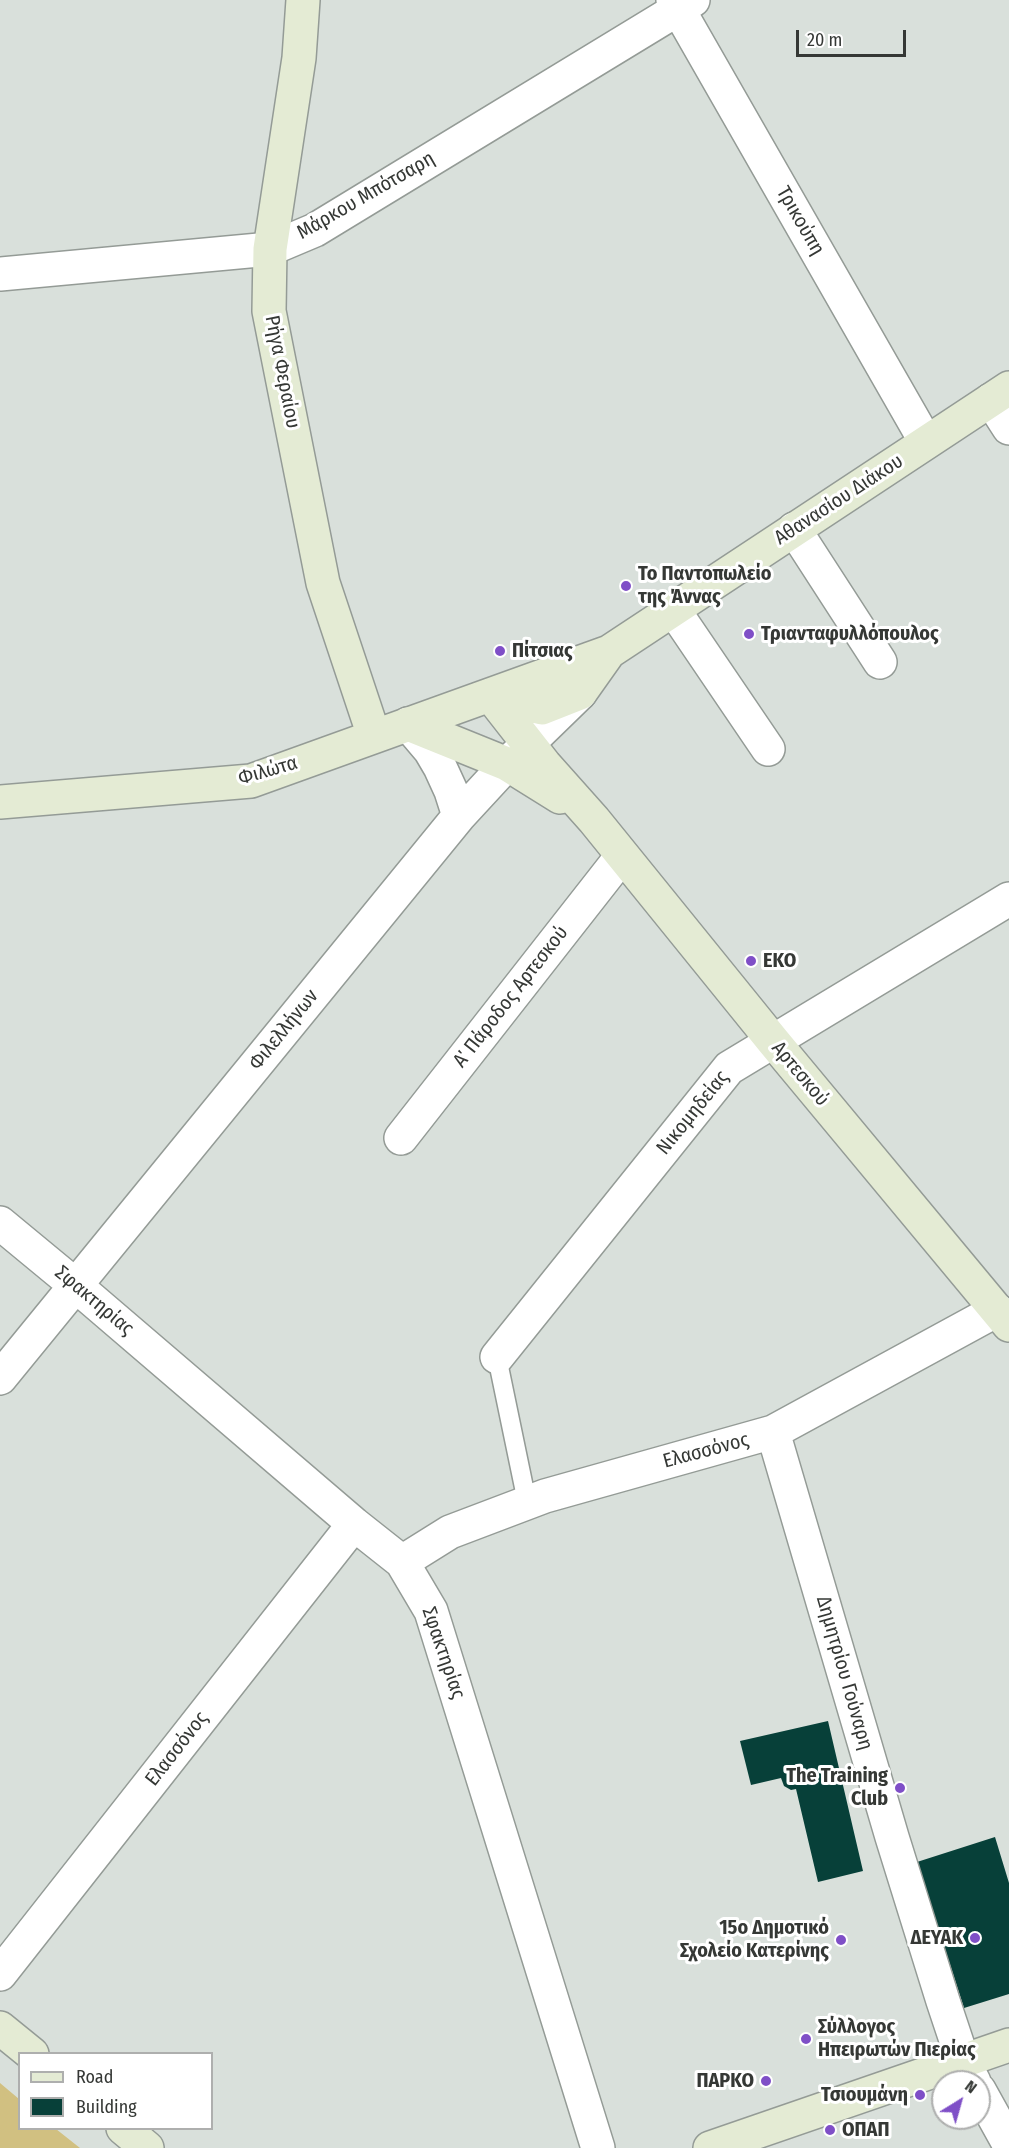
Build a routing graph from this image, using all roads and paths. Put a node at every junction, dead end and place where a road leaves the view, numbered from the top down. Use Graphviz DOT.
graph roads {
  1 [pos="303,0"];
  2 [pos="682,3"];
  3 [pos="270,249"];
  4 [pos="0,274"];
  5 [pos="1000,394"];
  6 [pos="1009,428"];
  7 [pos="926,442"];
  8 [pos="794,529"];
  9 [pos="673,609"];
  10 [pos="609,652"];
  11 [pos="880,662"];
  12 [pos="580,693"];
  13 [pos="490,696"];
  14 [pos="408,724"];
  15 [pos="374,736"];
  16 [pos="768,749"];
  17 [pos="518,754"];
  18 [pos="0,802"];
  19 [pos="459,816"];
  20 [pos="622,856"];
  21 [pos="1009,899"];
  22 [pos="772,1041"];
  23 [pos="401,1138"];
  24 [pos="0,1223"];
  25 [pos="75,1285"];
  26 [pos="1003,1317"];
  27 [pos="497,1358"];
  28 [pos="0,1378"];
  29 [pos="773,1432"];
  30 [pos="527,1503"];
  31 [pos="354,1524"];
  32 [pos="402,1562"];
  33 [pos="0,1974"];
  34 [pos="0,2028"];
  35 [pos="1009,2045"];
  36 [pos="30,2052"];
  37 [pos="968,2070"];
  38 [pos="970,2070"];
  39 [pos="931,2082"];
  40 [pos="991,2112"];
  41 [pos="125,2130"];
  42 [pos="1009,2144"];
  43 [pos="147,2148"];
  44 [pos="598,2148"];
  45 [pos="710,2148"];
  1 -- 3 [label="street, Ρήγα Φεραίου"];
  2 -- 3 [label="street, Μάρκου Μπότσαρη"];
  2 -- 7 [label="street, Τρικούπη"];
  3 -- 4 [label="street, Μάρκου Μπότσαρη"];
  3 -- 15 [label="street, Ρήγα Φεραίου"];
  5 -- 6 [label="street"];
  5 -- 7 [label="street, Αθανασίου Διάκου"];
  7 -- 8 [label="street, Αθανασίου Διάκου"];
  8 -- 9 [label="street, Αθανασίου Διάκου"];
  8 -- 11 [label="street"];
  9 -- 10 [label="street, Αθανασίου Διάκου"];
  9 -- 16 [label="street"];
  10 -- 12 [label="street, Αθανασίου Διάκου"];
  10 -- 13 [label="street, Αθανασίου Διάκου"];
  12 -- 13 [label="street"];
  12 -- 17 [label="street, Φιλελλήνων"];
  13 -- 14 [label="street, Φιλώτα"];
  13 -- 17 [label="street, Αρτεσκού"];
  14 -- 15 [label="street, Φιλώτα"];
  14 -- 17 [label="street, Αρτεσκού"];
  14 -- 19 [label="street"];
  15 -- 18 [label="street, Φιλώτα"];
  17 -- 19 [label="street, Φιλελλήνων"];
  17 -- 20 [label="street, Αρτεσκού"];
  19 -- 25 [label="street, Φιλελλήνων"];
  20 -- 22 [label="street, Αρτεσκού"];
  20 -- 23 [label="street, Α΄ Πάροδος Αρτεσκού"];
  21 -- 22 [label="street, Νικομηδείας"];
  22 -- 26 [label="street, Αρτεσκού"];
  22 -- 27 [label="street, Νικομηδείας"];
  24 -- 25 [label="street, Σφακτηρίας"];
  25 -- 28 [label="street, Φιλελλήνων"];
  25 -- 31 [label="street, Σφακτηρίας"];
  26 -- 29 [label="street, Ελασσόνος"];
  27 -- 30 [label="lane"];
  29 -- 30 [label="street, Ελασσόνος"];
  29 -- 37 [label="street, Δημητρίου Γούναρη"];
  30 -- 32 [label="street, Ελασσόνος"];
  31 -- 32 [label="street, Σφακτηρίας"];
  31 -- 33 [label="street, Ελασσόνος"];
  32 -- 44 [label="street, Σφακτηρίας"];
  34 -- 36 [label="street"];
  35 -- 38 [label="street"];
  39 -- 45 [label="street"];
  40 -- 42 [label="street"];
  41 -- 43 [label="street"];
}
